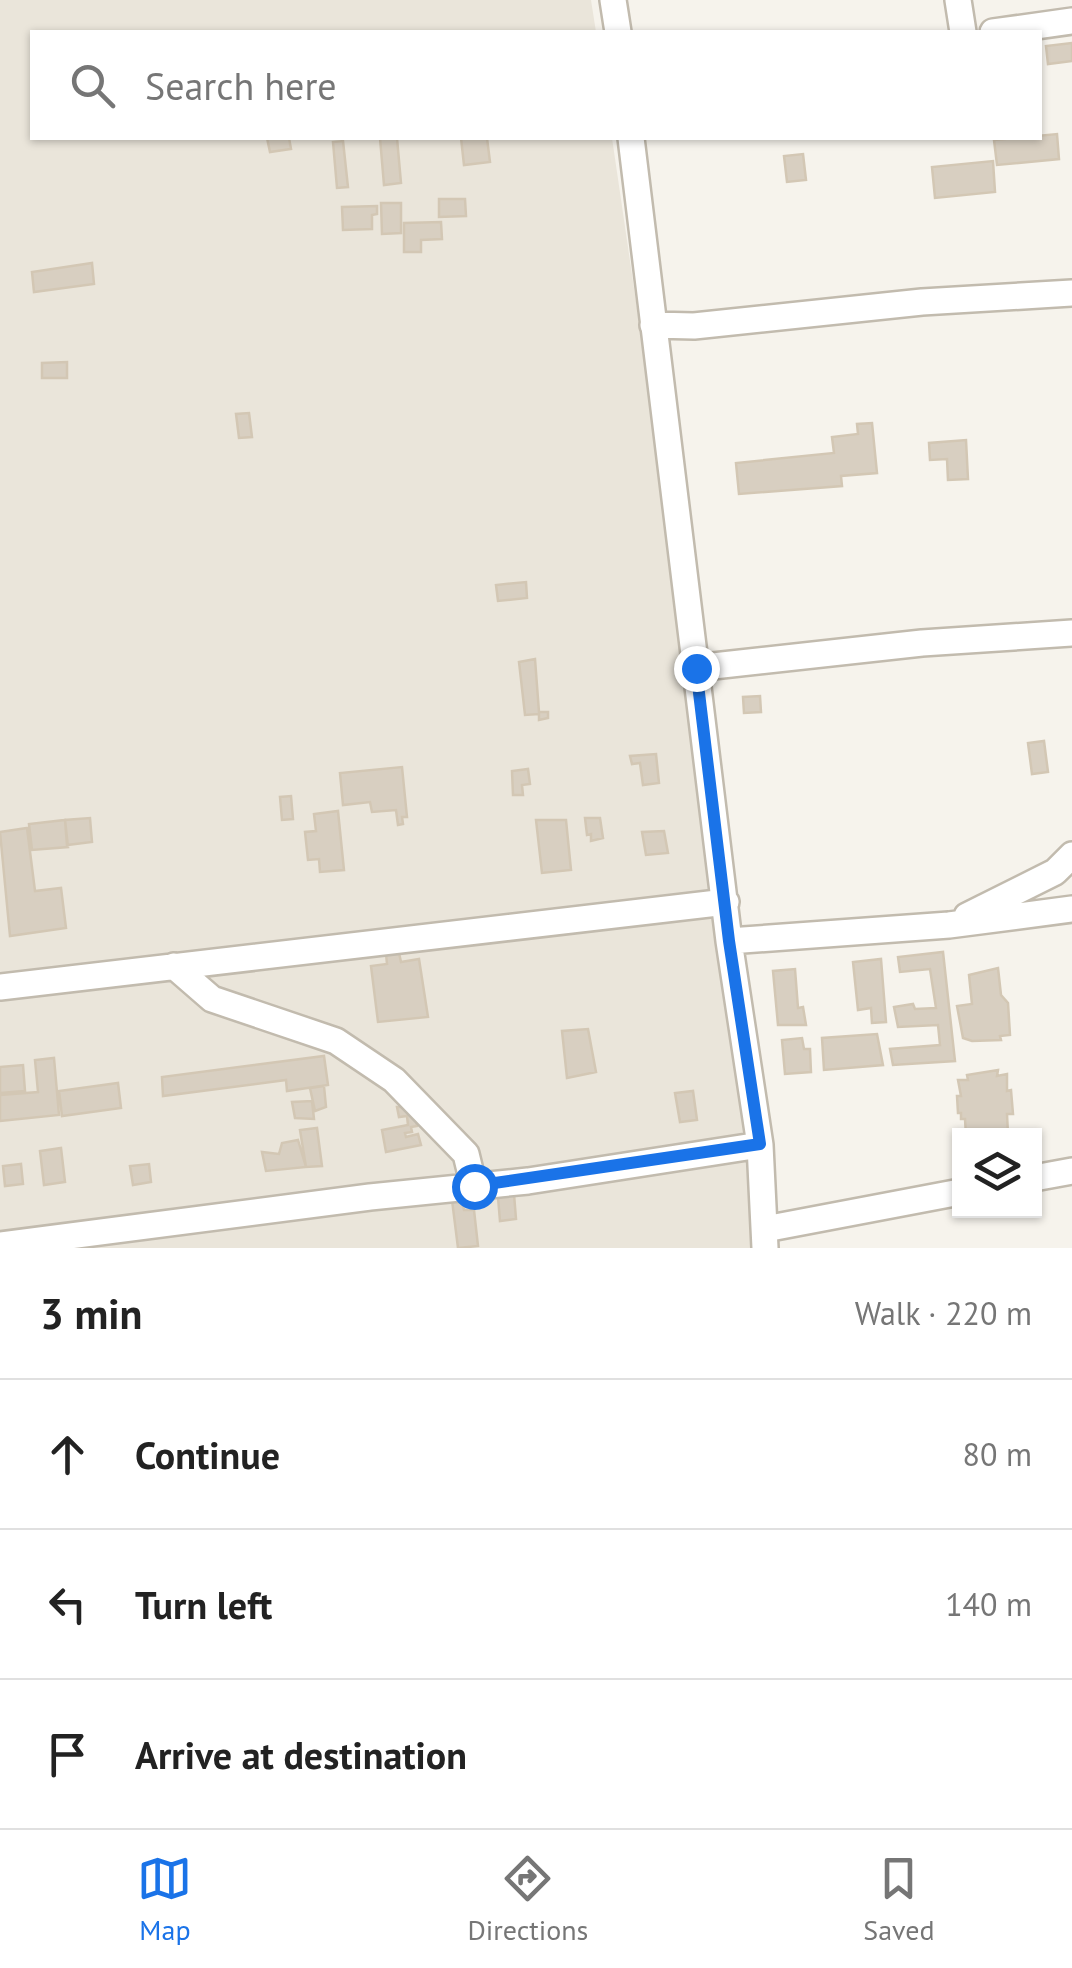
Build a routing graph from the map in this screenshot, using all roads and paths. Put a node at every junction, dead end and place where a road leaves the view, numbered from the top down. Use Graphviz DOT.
graph roads {
  1 [pos="613,0"];
  2 [pos="958,0"];
  3 [pos="1072,21"];
  4 [pos="618,30"];
  5 [pos="963,30"];
  6 [pos="1007,30"];
  7 [pos="631,140"];
  8 [pos="1072,292"];
  9 [pos="653,325"];
  10 [pos="1072,633"];
  11 [pos="696,668"];
  12 [pos="1072,856"];
  13 [pos="726,902"];
  14 [pos="1072,909"];
  15 [pos="949,925"];
  16 [pos="729,941"];
  17 [pos="174,966"];
  18 [pos="0,987"];
  19 [pos="760,1144"];
  20 [pos="1072,1172"];
  21 [pos="1042,1177"];
  22 [pos="474,1186"];
  23 [pos="952,1194"];
  24 [pos="765,1238"];
  25 [pos="3,1246"];
  1 -- 4 [label="street"];
  2 -- 5 [label="street"];
  3 -- 6 [label="street"];
  7 -- 9 [label="street"];
  8 -- 9 [label="street"];
  9 -- 11 [label="street"];
  10 -- 11 [label="street"];
  11 -- 13 [label="street"];
  12 -- 15 [label="street"];
  13 -- 16 [label="street"];
  13 -- 17 [label="street"];
  14 -- 15 [label="street"];
  15 -- 16 [label="street"];
  16 -- 19 [label="street"];
  17 -- 18 [label="street"];
  17 -- 22 [label="street"];
  19 -- 22 [label="street"];
  19 -- 24 [label="street"];
  20 -- 21 [label="street"];
  22 -- 25 [label="street"];
  23 -- 24 [label="street"];
}
